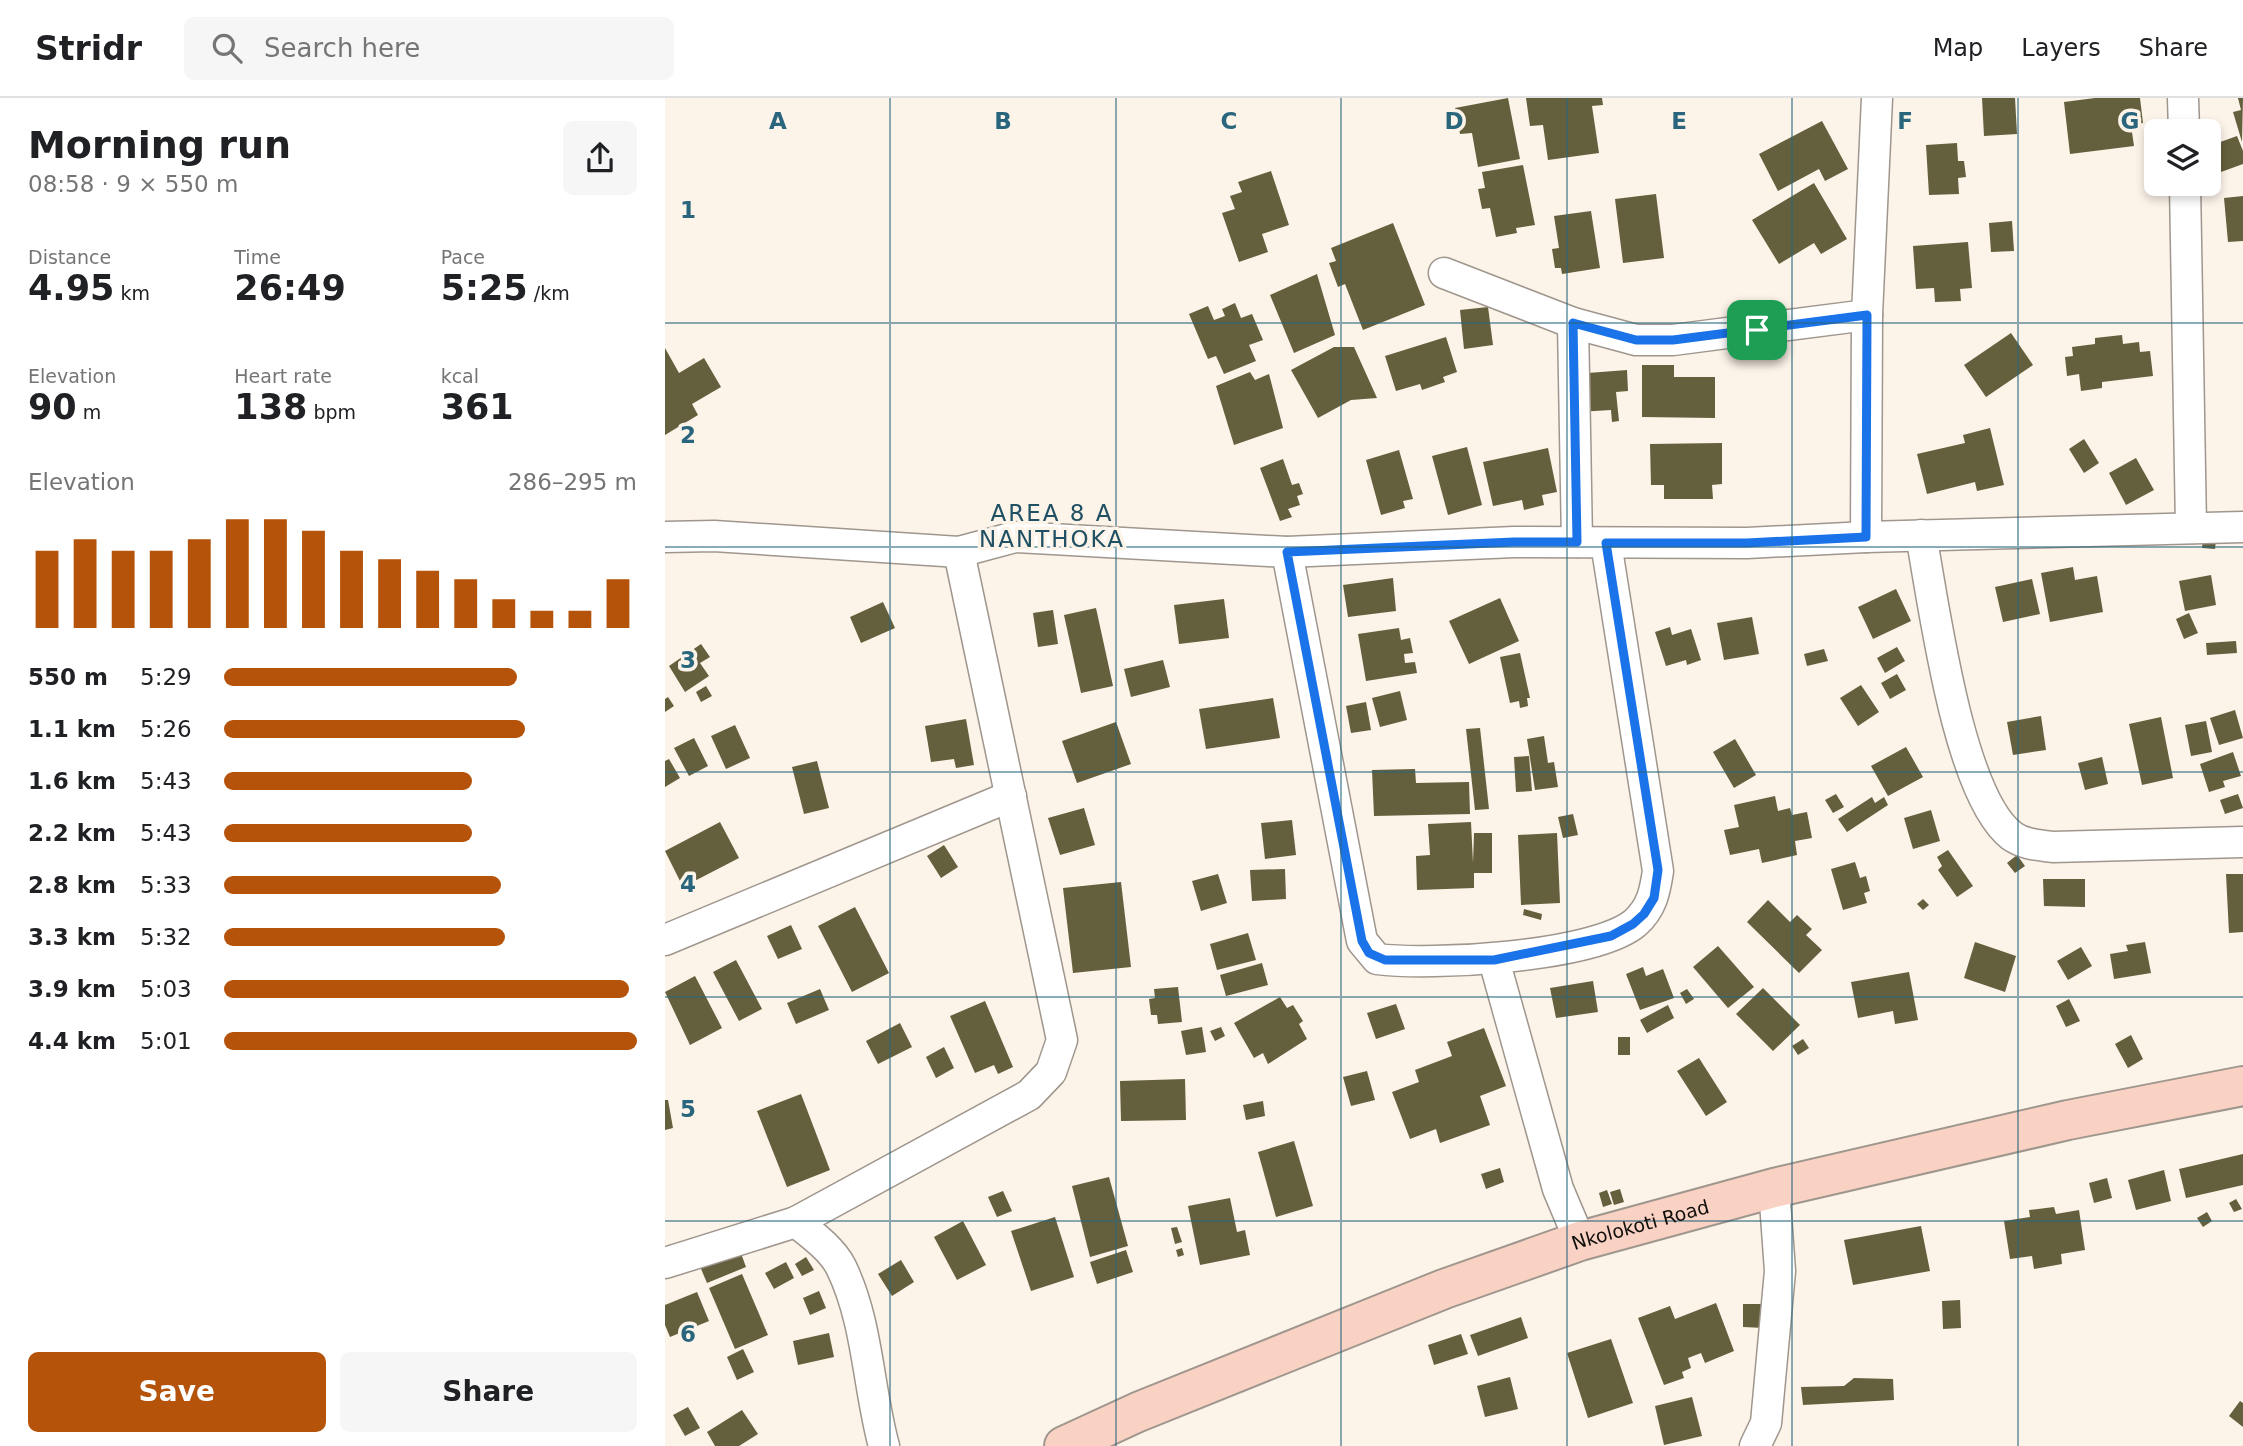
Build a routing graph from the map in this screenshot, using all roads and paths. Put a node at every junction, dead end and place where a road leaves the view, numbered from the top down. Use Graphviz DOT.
graph roads {
  1 [pos="1877,98"];
  2 [pos="2183,98"];
  3 [pos="2184,119"];
  4 [pos="2185,196"];
  5 [pos="1444,273"];
  6 [pos="1867,315"];
  7 [pos="1573,323"];
  8 [pos="2243,527"];
  9 [pos="2191,528"];
  10 [pos="1921,535"];
  11 [pos="665,537"];
  12 [pos="1866,537"];
  13 [pos="1592,543"];
  14 [pos="959,552"];
  15 [pos="1287,552"];
  16 [pos="1011,796"];
  17 [pos="2243,842"];
  18 [pos="665,940"];
  19 [pos="1494,960"];
  20 [pos="2243,1086"];
  21 [pos="1774,1188"];
  22 [pos="796,1222"];
  23 [pos="1580,1241"];
  24 [pos="670,1254"];
  25 [pos="884,1446"];
  26 [pos="1064,1446"];
  27 [pos="1755,1446"];
  1 -- 6 [label="street"];
  2 -- 3 [label="street"];
  4 -- 9 [label="street"];
  5 -- 7 [label="street"];
  6 -- 7 [label="street"];
  6 -- 12 [label="street"];
  7 -- 13 [label="street"];
  8 -- 9 [label="street"];
  9 -- 10 [label="street"];
  10 -- 12 [label="street"];
  10 -- 17 [label="street"];
  11 -- 14 [label="street"];
  12 -- 13 [label="street"];
  13 -- 15 [label="street"];
  13 -- 19 [label="street"];
  14 -- 15 [label="street"];
  14 -- 16 [label="street"];
  15 -- 19 [label="street"];
  16 -- 18 [label="street"];
  16 -- 22 [label="street"];
  19 -- 23 [label="street"];
  20 -- 21 [label="main road, Nkolokoti Road"];
  21 -- 23 [label="main road, Nkolokoti Road"];
  21 -- 27 [label="street"];
  22 -- 24 [label="street"];
  22 -- 25 [label="street"];
  23 -- 26 [label="main road, Nkolokoti Road"];
}
